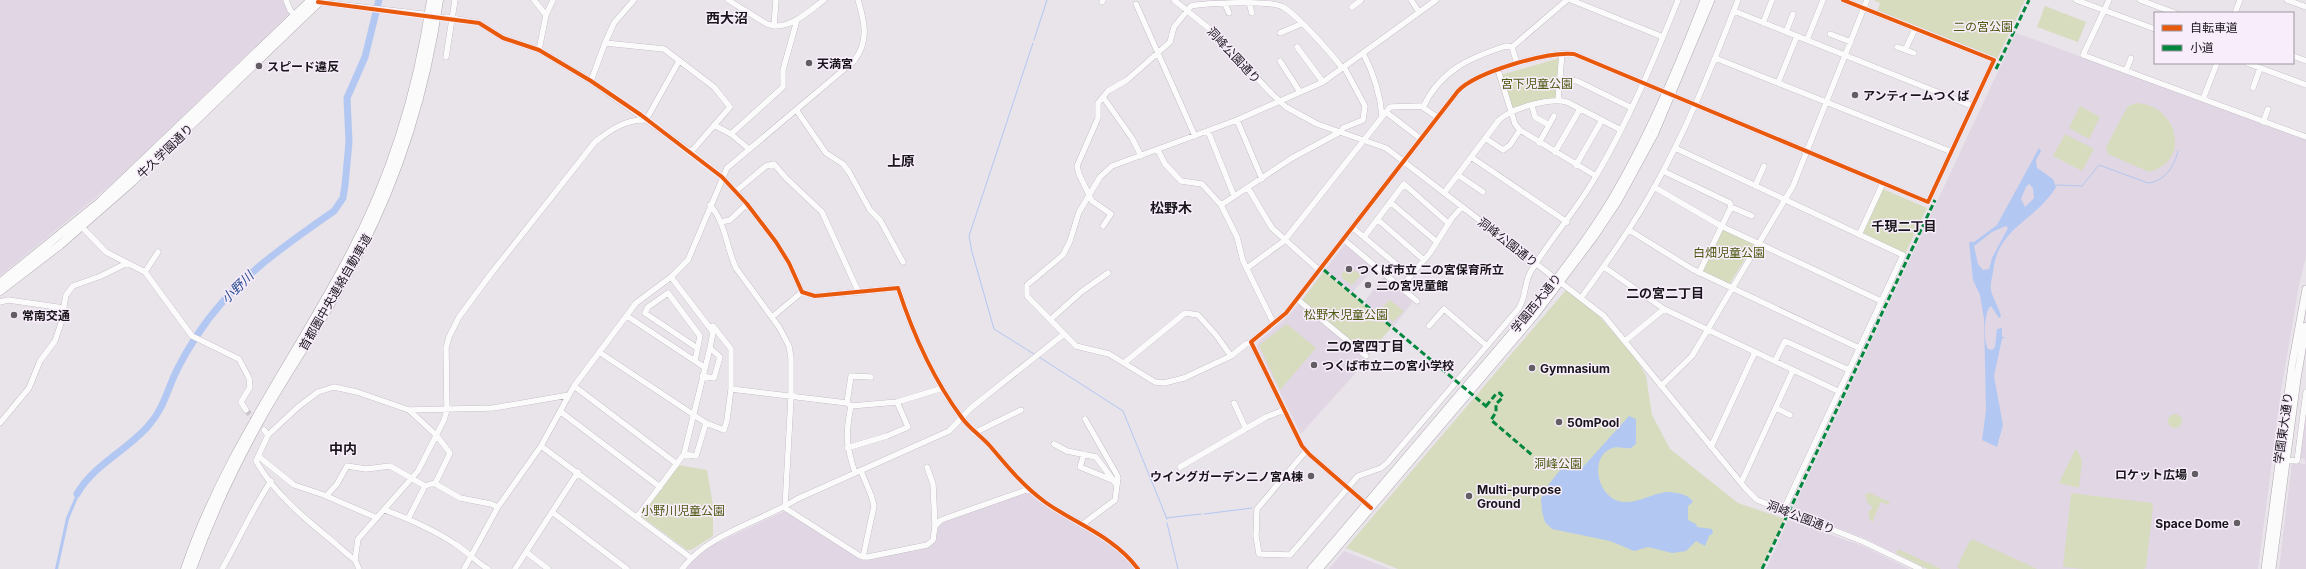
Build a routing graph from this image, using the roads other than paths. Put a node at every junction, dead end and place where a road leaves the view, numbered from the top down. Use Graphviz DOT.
graph roads {
  1 [pos="286,0"];
  2 [pos="431,0"];
  3 [pos="438,0"];
  4 [pos="455,0"];
  5 [pos="534,0"];
  6 [pos="553,0"];
  7 [pos="634,0"];
  8 [pos="728,0"];
  9 [pos="776,0"];
  10 [pos="824,0"];
  11 [pos="858,0"];
  12 [pos="1174,0"];
  13 [pos="1362,0"];
  14 [pos="1411,0"];
  15 [pos="1436,0"];
  16 [pos="1567,0"];
  17 [pos="1571,0"];
  18 [pos="1678,0"];
  19 [pos="1704,0"];
  20 [pos="1711,0"];
  21 [pos="1738,0"];
  22 [pos="1772,0"];
  23 [pos="1823,0"];
  24 [pos="1845,0"];
  25 [pos="1867,0"];
  26 [pos="2076,0"];
  27 [pos="2109,0"];
  28 [pos="2140,0"];
  29 [pos="2240,0"];
  30 [pos="317,1"];
  31 [pos="2290,1"];
  32 [pos="1249,3"];
  33 [pos="1264,3"];
  34 [pos="1136,4"];
  35 [pos="1225,4"];
  36 [pos="1352,7"];
  37 [pos="2306,7"];
  38 [pos="1864,9"];
  39 [pos="1188,10"];
  40 [pos="1265,10"];
  41 [pos="2104,10"];
  42 [pos="1734,11"];
  43 [pos="1419,12"];
  44 [pos="2172,12"];
  45 [pos="2235,12"];
  46 [pos="1229,13"];
  47 [pos="1252,13"];
  48 [pos="423,14"];
  49 [pos="1793,14"];
  50 [pos="546,15"];
  51 [pos="446,17"];
  52 [pos="297,18"];
  53 [pos="452,18"];
  54 [pos="797,20"];
  55 [pos="1763,23"];
  56 [pos="1301,24"];
  57 [pos="774,26"];
  58 [pos="1915,29"];
  59 [pos="2154,29"];
  60 [pos="1786,32"];
  61 [pos="1280,33"];
  62 [pos="1830,34"];
  63 [pos="1797,36"];
  64 [pos="1663,37"];
  65 [pos="1807,40"];
  66 [pos="1851,42"];
  67 [pos="605,43"];
  68 [pos="1297,47"];
  69 [pos="1512,47"];
  70 [pos="1897,47"];
  71 [pos="539,50"];
  72 [pos="1905,50"];
  73 [pos="1158,51"];
  74 [pos="1363,53"];
  75 [pos="1562,53"];
  76 [pos="1914,53"];
  77 [pos="446,56"];
  78 [pos="1845,56"];
  79 [pos="2294,56"];
  80 [pos="1715,58"];
  81 [pos="2131,58"];
  82 [pos="679,61"];
  83 [pos="1280,61"];
  84 [pos="2306,61"];
  85 [pos="1517,64"];
  86 [pos="2217,64"];
  87 [pos="2251,64"];
  88 [pos="1343,68"];
  89 [pos="2260,68"];
  90 [pos="1498,70"];
  91 [pos="2126,71"];
  92 [pos="1560,79"];
  93 [pos="591,81"];
  94 [pos="1322,82"];
  95 [pos="1644,82"];
  96 [pos="1778,83"];
  97 [pos="2306,85"];
  98 [pos="2253,88"];
  99 [pos="1300,92"];
  100 [pos="1670,93"];
  101 [pos="1103,97"];
  102 [pos="2203,99"];
  103 [pos="1558,100"];
  104 [pos="1280,101"];
  105 [pos="1827,102"];
  106 [pos="1696,104"];
  107 [pos="1532,106"];
  108 [pos="1972,106"];
  109 [pos="1423,107"];
  110 [pos="1632,108"];
  111 [pos="1580,109"];
  112 [pos="2268,109"];
  113 [pos="797,111"];
  114 [pos="1511,113"];
  115 [pos="1384,114"];
  116 [pos="1554,116"];
  117 [pos="1437,117"];
  118 [pos="646,120"];
  119 [pos="1237,120"];
  120 [pos="1602,120"];
  121 [pos="2263,122"];
  122 [pos="714,125"];
  123 [pos="1549,125"];
  124 [pos="1520,130"];
  125 [pos="1622,130"];
  126 [pos="1208,131"];
  127 [pos="1341,132"];
  128 [pos="731,134"];
  129 [pos="1195,136"];
  130 [pos="2306,137"];
  131 [pos="1485,138"];
  132 [pos="1363,139"];
  133 [pos="1421,139"];
  134 [pos="1539,143"];
  135 [pos="1675,148"];
  136 [pos="749,149"];
  137 [pos="1158,150"];
  138 [pos="1808,151"];
  139 [pos="690,152"];
  140 [pos="1555,152"];
  141 [pos="1952,152"];
  142 [pos="1141,156"];
  143 [pos="1471,157"];
  144 [pos="1403,161"];
  145 [pos="1576,165"];
  146 [pos="1764,166"];
  147 [pos="1663,171"];
  148 [pos="1458,174"];
  149 [pos="1596,176"];
  150 [pos="722,177"];
  151 [pos="1262,179"];
  152 [pos="1883,183"];
  153 [pos="1755,186"];
  154 [pos="1654,187"];
  155 [pos="1248,188"];
  156 [pos="736,191"];
  157 [pos="1483,192"];
  158 [pos="1444,193"];
  159 [pos="1090,194"];
  160 [pos="1234,196"];
  161 [pos="1785,200"];
  162 [pos="1390,202"];
  163 [pos="747,204"];
  164 [pos="710,205"];
  165 [pos="1221,205"];
  166 [pos="1462,207"];
  167 [pos="1731,207"];
  168 [pos="1752,216"];
  169 [pos="1377,219"];
  170 [pos="721,222"];
  171 [pos="1567,222"];
  172 [pos="1448,224"];
  173 [pos="82,226"];
  174 [pos="1103,226"];
  175 [pos="1721,226"];
  176 [pos="1352,227"];
  177 [pos="1629,230"];
  178 [pos="1859,234"];
  179 [pos="1364,237"];
  180 [pos="1343,239"];
  181 [pos="1284,240"];
  182 [pos="1437,242"];
  183 [pos="1759,244"];
  184 [pos="158,252"];
  185 [pos="1424,260"];
  186 [pos="903,262"];
  187 [pos="127,263"];
  188 [pos="1536,264"];
  189 [pos="1604,267"];
  190 [pos="1247,268"];
  191 [pos="1319,270"];
  192 [pos="145,272"];
  193 [pos="1108,273"];
  194 [pos="1699,273"];
  195 [pos="1410,276"];
  196 [pos="670,277"];
  197 [pos="1559,281"];
  198 [pos="0,283"];
  199 [pos="1401,288"];
  200 [pos="1732,289"];
  201 [pos="2306,289"];
  202 [pos="0,291"];
  203 [pos="802,292"];
  204 [pos="859,293"];
  205 [pos="1581,298"];
  206 [pos="1297,299"];
  207 [pos="1417,301"];
  208 [pos="0,302"];
  209 [pos="1881,302"];
  210 [pos="64,308"];
  211 [pos="1664,309"];
  212 [pos="627,316"];
  213 [pos="772,317"];
  214 [pos="1051,319"];
  215 [pos="1274,324"];
  216 [pos="1429,326"];
  217 [pos="2306,326"];
  218 [pos="709,327"];
  219 [pos="1708,330"];
  220 [pos="1064,334"];
  221 [pos="1625,341"];
  222 [pos="1251,342"];
  223 [pos="1487,346"];
  224 [pos="697,348"];
  225 [pos="710,348"];
  226 [pos="1859,348"];
  227 [pos="599,352"];
  228 [pos="1755,352"];
  229 [pos="1231,356"];
  230 [pos="1366,356"];
  231 [pos="695,361"];
  232 [pos="1775,361"];
  233 [pos="1124,363"];
  234 [pos="704,367"];
  235 [pos="1794,370"];
  236 [pos="1849,370"];
  237 [pos="702,376"];
  238 [pos="871,377"];
  239 [pos="574,386"];
  240 [pos="1661,386"];
  241 [pos="943,388"];
  242 [pos="731,389"];
  243 [pos="1840,392"];
  244 [pos="2306,392"];
  245 [pos="569,395"];
  246 [pos="791,397"];
  247 [pos="897,402"];
  248 [pos="1234,403"];
  249 [pos="849,404"];
  250 [pos="1776,408"];
  251 [pos="246,410"];
  252 [pos="410,410"];
  253 [pos="446,410"];
  254 [pos="1021,410"];
  255 [pos="1284,410"];
  256 [pos="561,412"];
  257 [pos="694,414"];
  258 [pos="1790,415"];
  259 [pos="962,418"];
  260 [pos="1085,419"];
  261 [pos="0,422"];
  262 [pos="706,423"];
  263 [pos="1246,429"];
  264 [pos="264,430"];
  265 [pos="974,433"];
  266 [pos="268,435"];
  267 [pos="437,436"];
  268 [pos="1054,444"];
  269 [pos="541,446"];
  270 [pos="1711,447"];
  271 [pos="847,448"];
  272 [pos="1306,451"];
  273 [pos="684,454"];
  274 [pos="1084,454"];
  275 [pos="258,456"];
  276 [pos="2282,459"];
  277 [pos="677,464"];
  278 [pos="927,467"];
  279 [pos="1180,467"];
  280 [pos="861,471"];
  281 [pos="578,472"];
  282 [pos="855,473"];
  283 [pos="413,478"];
  284 [pos="271,481"];
  285 [pos="1114,482"];
  286 [pos="1741,483"];
  287 [pos="435,484"];
  288 [pos="425,486"];
  289 [pos="660,487"];
  290 [pos="1348,488"];
  291 [pos="1029,489"];
  292 [pos="326,496"];
  293 [pos="1369,506"];
  294 [pos="498,507"];
  295 [pos="785,508"];
  296 [pos="384,510"];
  297 [pos="1783,511"];
  298 [pos="552,512"];
  299 [pos="377,518"];
  300 [pos="637,518"];
  301 [pos="408,519"];
  302 [pos="1083,524"];
  303 [pos="935,526"];
  304 [pos="526,552"];
  305 [pos="863,557"];
  306 [pos="471,558"];
  307 [pos="691,558"];
  308 [pos="356,560"];
  309 [pos="185,569"];
  310 [pos="192,569"];
  311 [pos="222,569"];
  312 [pos="358,569"];
  313 [pos="464,569"];
  314 [pos="488,569"];
  315 [pos="515,569"];
  316 [pos="548,569"];
  317 [pos="627,569"];
  318 [pos="682,569"];
  319 [pos="1138,569"];
  320 [pos="1311,569"];
  321 [pos="1319,569"];
  322 [pos="1920,569"];
  323 [pos="2265,569"];
  324 [pos="2272,569"];
  1 -- 52 [label="street"];
  2 -- 309 [label="highway, 首都圏中央連絡自動車道"];
  3 -- 310 [label="highway, 首都圏中央連絡自動車道"];
  4 -- 53 [label="street"];
  5 -- 50 [label="street"];
  6 -- 50 [label="street"];
  7 -- 67 [label="street"];
  8 -- 57 [label="street"];
  9 -- 57 [label="street"];
  10 -- 54 [label="street"];
  11 -- 113 [label="street"];
  12 -- 39 [label="street, 洞峰公園通り"];
  13 -- 36 [label="street"];
  14 -- 43 [label="street"];
  15 -- 43 [label="street"];
  16 -- 69 [label="street"];
  17 -- 64 [label="street"];
  18 -- 64 [label="street"];
  19 -- 100 [label="main road, 学園西大通り"];
  20 -- 100 [label="main road, 学園西大通り"];
  21 -- 42 [label="street"];
  22 -- 55 [label="street"];
  23 -- 65 [label="street"];
  24 -- 38 [label="street"];
  25 -- 38 [label="street"];
  26 -- 41 [label="street"];
  27 -- 41 [label="street"];
  28 -- 44 [label="street"];
  29 -- 45 [label="street"];
  30 -- 48 [label="street"];
  30 -- 52 [label="highway, 牛久学園通り"];
  31 -- 37 [label="street"];
  32 -- 33 [label="street"];
  32 -- 35 [label="street"];
  32 -- 47 [label="street"];
  33 -- 40 [label="street"];
  33 -- 56 [label="street"];
  34 -- 73 [label="street"];
  35 -- 39 [label="street"];
  35 -- 46 [label="street"];
  38 -- 58 [label="street"];
  38 -- 66 [label="street"];
  39 -- 73 [label="street"];
  39 -- 104 [label="street, 洞峰公園通り"];
  41 -- 59 [label="street"];
  41 -- 91 [label="street"];
  42 -- 55 [label="street"];
  42 -- 80 [label="street"];
  43 -- 74 [label="street"];
  49 -- 60 [label="street"];
  50 -- 71 [label="street"];
  51 -- 53 [label="street"];
  52 -- 173 [label="highway, 牛久学園通り"];
  52 -- 198 [label="highway, 牛久学園通り"];
  53 -- 71 [label="street"];
  53 -- 77 [label="street"];
  54 -- 57 [label="street"];
  54 -- 128 [label="street"];
  55 -- 60 [label="street"];
  56 -- 61 [label="street"];
  56 -- 88 [label="street"];
  58 -- 72 [label="street"];
  58 -- 108 [label="street"];
  60 -- 63 [label="street"];
  62 -- 66 [label="street"];
  63 -- 65 [label="street"];
  63 -- 96 [label="street"];
  64 -- 95 [label="street"];
  65 -- 78 [label="street"];
  66 -- 78 [label="street"];
  67 -- 82 [label="street"];
  67 -- 93 [label="street"];
  68 -- 94 [label="street"];
  69 -- 85 [label="street"];
  69 -- 109 [label="street"];
  70 -- 72 [label="street"];
  71 -- 93 [label="street"];
  72 -- 76 [label="street"];
  73 -- 101 [label="street"];
  73 -- 129 [label="street"];
  74 -- 88 [label="street"];
  74 -- 115 [label="street"];
  75 -- 85 [label="street"];
  75 -- 92 [label="street"];
  75 -- 95 [label="street"];
  78 -- 105 [label="street"];
  78 -- 108 [label="street"];
  79 -- 84 [label="street"];
  80 -- 96 [label="street"];
  80 -- 106 [label="street"];
  81 -- 91 [label="street"];
  82 -- 118 [label="street"];
  82 -- 122 [label="street"];
  83 -- 99 [label="street"];
  85 -- 90 [label="street"];
  86 -- 102 [label="street"];
  87 -- 89 [label="street"];
  88 -- 94 [label="street"];
  88 -- 127 [label="street"];
  89 -- 97 [label="street"];
  89 -- 98 [label="street"];
  90 -- 114 [label="street"];
  90 -- 117 [label="street"];
  91 -- 102 [label="street"];
  92 -- 103 [label="street"];
  92 -- 110 [label="street"];
  93 -- 118 [label="street"];
  94 -- 99 [label="street"];
  95 -- 100 [label="street"];
  95 -- 110 [label="street"];
  96 -- 105 [label="street"];
  99 -- 104 [label="street"];
  100 -- 106 [label="street"];
  100 -- 197 [label="main road, 学園西大通り"];
  101 -- 142 [label="street"];
  101 -- 159 [label="street"];
  102 -- 121 [label="street"];
  103 -- 107 [label="street"];
  103 -- 111 [label="street"];
  104 -- 119 [label="street"];
  104 -- 127 [label="street, 洞峰公園通り"];
  105 -- 138 [label="street"];
  105 -- 141 [label="street"];
  106 -- 135 [label="street"];
  106 -- 138 [label="street"];
  107 -- 114 [label="street"];
  107 -- 123 [label="street"];
  108 -- 141 [label="street"];
  109 -- 115 [label="street"];
  109 -- 117 [label="street"];
  110 -- 125 [label="street"];
  111 -- 120 [label="street"];
  111 -- 140 [label="street"];
  112 -- 121 [label="street"];
  113 -- 136 [label="street"];
  113 -- 186 [label="street"];
  114 -- 124 [label="street"];
  114 -- 131 [label="street"];
  115 -- 132 [label="street"];
  115 -- 133 [label="street"];
  116 -- 123 [label="street"];
  117 -- 133 [label="street"];
  118 -- 139 [label="street"];
  118 -- 253 [label="street"];
  119 -- 126 [label="street"];
  119 -- 151 [label="street"];
  120 -- 125 [label="street"];
  120 -- 145 [label="street"];
  121 -- 130 [label="street"];
  122 -- 128 [label="street"];
  122 -- 139 [label="street"];
  123 -- 134 [label="street"];
  124 -- 131 [label="street"];
  124 -- 134 [label="street"];
  125 -- 149 [label="street"];
  126 -- 129 [label="street"];
  126 -- 160 [label="street"];
  127 -- 132 [label="street, 洞峰公園通り"];
  127 -- 151 [label="street"];
  128 -- 136 [label="street"];
  129 -- 137 [label="street"];
  131 -- 143 [label="street"];
  132 -- 144 [label="street, 洞峰公園通り"];
  132 -- 181 [label="street"];
  133 -- 144 [label="street"];
  134 -- 140 [label="street"];
  135 -- 147 [label="street"];
  135 -- 153 [label="street"];
  136 -- 150 [label="street"];
  137 -- 142 [label="street"];
  137 -- 165 [label="street"];
  138 -- 152 [label="street"];
  138 -- 161 [label="street"];
  139 -- 150 [label="street"];
  140 -- 145 [label="street"];
  141 -- 152 [label="street"];
  142 -- 159 [label="street"];
  143 -- 148 [label="street"];
  143 -- 171 [label="street"];
  144 -- 158 [label="street, 洞峰公園通り"];
  144 -- 176 [label="street"];
  145 -- 149 [label="street"];
  146 -- 153 [label="street"];
  147 -- 154 [label="street"];
  147 -- 167 [label="street"];
  148 -- 157 [label="street"];
  148 -- 158 [label="street"];
  149 -- 171 [label="street"];
  150 -- 156 [label="street"];
  150 -- 164 [label="street"];
  151 -- 155 [label="street"];
  152 -- 178 [label="street"];
  153 -- 161 [label="street"];
  154 -- 175 [label="street"];
  154 -- 177 [label="street"];
  155 -- 160 [label="street"];
  155 -- 181 [label="street"];
  156 -- 163 [label="street"];
  156 -- 204 [label="street"];
  158 -- 166 [label="street, 洞峰公園通り"];
  159 -- 174 [label="street"];
  159 -- 214 [label="street"];
  160 -- 165 [label="street"];
  161 -- 178 [label="street"];
  161 -- 183 [label="street"];
  162 -- 169 [label="street"];
  162 -- 172 [label="street"];
  162 -- 182 [label="street"];
  163 -- 170 [label="street"];
  163 -- 203 [label="street"];
  164 -- 170 [label="street"];
  164 -- 196 [label="street"];
  165 -- 190 [label="street"];
  166 -- 172 [label="street"];
  166 -- 188 [label="street, 洞峰公園通り"];
  167 -- 168 [label="street"];
  167 -- 175 [label="street"];
  169 -- 179 [label="street"];
  169 -- 185 [label="street"];
  170 -- 213 [label="street"];
  171 -- 188 [label="street"];
  172 -- 182 [label="street"];
  173 -- 187 [label="street"];
  173 -- 202 [label="highway, 牛久学園通り"];
  175 -- 183 [label="street"];
  175 -- 194 [label="street"];
  176 -- 179 [label="street"];
  176 -- 180 [label="street"];
  177 -- 189 [label="street"];
  177 -- 194 [label="street"];
  178 -- 209 [label="street"];
  179 -- 195 [label="street"];
  180 -- 191 [label="street"];
  180 -- 199 [label="street"];
  181 -- 190 [label="street"];
  181 -- 191 [label="street"];
  182 -- 185 [label="street"];
  183 -- 200 [label="street"];
  183 -- 209 [label="street"];
  184 -- 192 [label="street"];
  185 -- 195 [label="street"];
  187 -- 192 [label="street"];
  187 -- 210 [label="street"];
  188 -- 197 [label="street, 洞峰公園通り"];
  188 -- 223 [label="street"];
  189 -- 205 [label="street"];
  189 -- 211 [label="street"];
  190 -- 215 [label="street"];
  191 -- 206 [label="street"];
  192 -- 251 [label="street"];
  193 -- 214 [label="street"];
  194 -- 200 [label="street"];
  195 -- 199 [label="street"];
  196 -- 212 [label="street"];
  196 -- 218 [label="street"];
  197 -- 205 [label="street, 洞峰公園通り"];
  197 -- 293 [label="main road, 学園西大通り"];
  199 -- 207 [label="street"];
  200 -- 219 [label="street"];
  200 -- 226 [label="street"];
  201 -- 276 [label="main road, 学園東大通り"];
  203 -- 204 [label="street"];
  203 -- 213 [label="street"];
  204 -- 241 [label="street"];
  205 -- 221 [label="street, 洞峰公園通り"];
  206 -- 215 [label="street"];
  206 -- 230 [label="street"];
  208 -- 210 [label="street"];
  209 -- 226 [label="street"];
  210 -- 261 [label="street"];
  211 -- 219 [label="street"];
  211 -- 221 [label="street"];
  212 -- 227 [label="street"];
  212 -- 231 [label="street"];
  213 -- 246 [label="street"];
  214 -- 220 [label="street"];
  215 -- 222 [label="street"];
  216 -- 223 [label="street"];
  217 -- 276 [label="main road, 学園東大通り"];
  218 -- 225 [label="street"];
  218 -- 242 [label="street"];
  219 -- 228 [label="street"];
  219 -- 240 [label="street"];
  220 -- 233 [label="street"];
  220 -- 259 [label="street"];
  221 -- 240 [label="street, 洞峰公園通り"];
  222 -- 229 [label="street"];
  222 -- 255 [label="street"];
  223 -- 290 [label="street"];
  224 -- 224 [label="street"];
  224 -- 231 [label="street"];
  225 -- 234 [label="street"];
  225 -- 237 [label="street"];
  226 -- 236 [label="street"];
  227 -- 239 [label="street"];
  227 -- 257 [label="street"];
  228 -- 232 [label="street"];
  228 -- 270 [label="street"];
  229 -- 233 [label="street"];
  229 -- 233 [label="street"];
  231 -- 234 [label="street"];
  232 -- 235 [label="street"];
  232 -- 236 [label="street"];
  234 -- 237 [label="street"];
  235 -- 243 [label="street"];
  235 -- 250 [label="street"];
  236 -- 243 [label="street"];
  237 -- 257 [label="street"];
  238 -- 249 [label="street"];
  239 -- 245 [label="street"];
  239 -- 277 [label="street"];
  240 -- 270 [label="street, 洞峰公園通り"];
  241 -- 247 [label="street"];
  241 -- 259 [label="street"];
  242 -- 246 [label="street"];
  242 -- 262 [label="street"];
  243 -- 297 [label="street"];
  244 -- 276 [label="street"];
  245 -- 253 [label="street"];
  245 -- 256 [label="street"];
  246 -- 249 [label="street"];
  246 -- 295 [label="street"];
  247 -- 249 [label="street"];
  247 -- 271 [label="street"];
  248 -- 263 [label="street"];
  249 -- 271 [label="street"];
  250 -- 258 [label="street"];
  250 -- 286 [label="street"];
  252 -- 253 [label="street"];
  252 -- 266 [label="street"];
  252 -- 267 [label="street"];
  253 -- 267 [label="street"];
  254 -- 265 [label="street"];
  255 -- 263 [label="street"];
  255 -- 272 [label="street"];
  256 -- 269 [label="street"];
  256 -- 289 [label="street"];
  257 -- 262 [label="street"];
  257 -- 273 [label="street"];
  259 -- 265 [label="street"];
  259 -- 280 [label="street"];
  260 -- 285 [label="street"];
  262 -- 273 [label="street"];
  263 -- 279 [label="street"];
  264 -- 266 [label="street"];
  265 -- 291 [label="street"];
  266 -- 275 [label="street"];
  267 -- 283 [label="street"];
  267 -- 287 [label="street"];
  268 -- 274 [label="street"];
  269 -- 281 [label="street"];
  269 -- 294 [label="street"];
  270 -- 286 [label="street, 洞峰公園通り"];
  271 -- 282 [label="street"];
  272 -- 290 [label="street"];
  272 -- 290 [label="street"];
  273 -- 277 [label="street"];
  274 -- 285 [label="street"];
  274 -- 285 [label="street"];
  275 -- 284 [label="street"];
  275 -- 292 [label="street"];
  276 -- 323 [label="main road, 学園東大通り"];
  276 -- 324 [label="main road, 学園東大通り"];
  277 -- 289 [label="street"];
  278 -- 303 [label="street"];
  280 -- 282 [label="street"];
  280 -- 305 [label="street"];
  281 -- 298 [label="street"];
  281 -- 300 [label="street"];
  282 -- 295 [label="street"];
  283 -- 288 [label="street"];
  283 -- 292 [label="street"];
  283 -- 296 [label="street"];
  284 -- 308 [label="street"];
  284 -- 311 [label="street"];
  285 -- 302 [label="street"];
  286 -- 297 [label="street, 洞峰公園通り"];
  287 -- 288 [label="street"];
  287 -- 294 [label="street"];
  288 -- 301 [label="street"];
  289 -- 300 [label="street"];
  290 -- 293 [label="street"];
  291 -- 302 [label="street"];
  291 -- 303 [label="street"];
  292 -- 299 [label="street"];
  293 -- 320 [label="main road, 学園西大通り"];
  293 -- 321 [label="main road, 学園西大通り"];
  294 -- 306 [label="street"];
  295 -- 305 [label="street"];
  295 -- 307 [label="street"];
  296 -- 299 [label="street"];
  296 -- 301 [label="street"];
  297 -- 322 [label="street, 洞峰公園通り"];
  298 -- 304 [label="street"];
  298 -- 317 [label="street"];
  299 -- 308 [label="street"];
  300 -- 307 [label="street"];
  301 -- 306 [label="street"];
  302 -- 319 [label="street"];
  303 -- 305 [label="street"];
  304 -- 315 [label="street"];
  304 -- 316 [label="street"];
  306 -- 313 [label="street"];
  306 -- 314 [label="street"];
  307 -- 318 [label="street"];
  308 -- 312 [label="street"];
}
